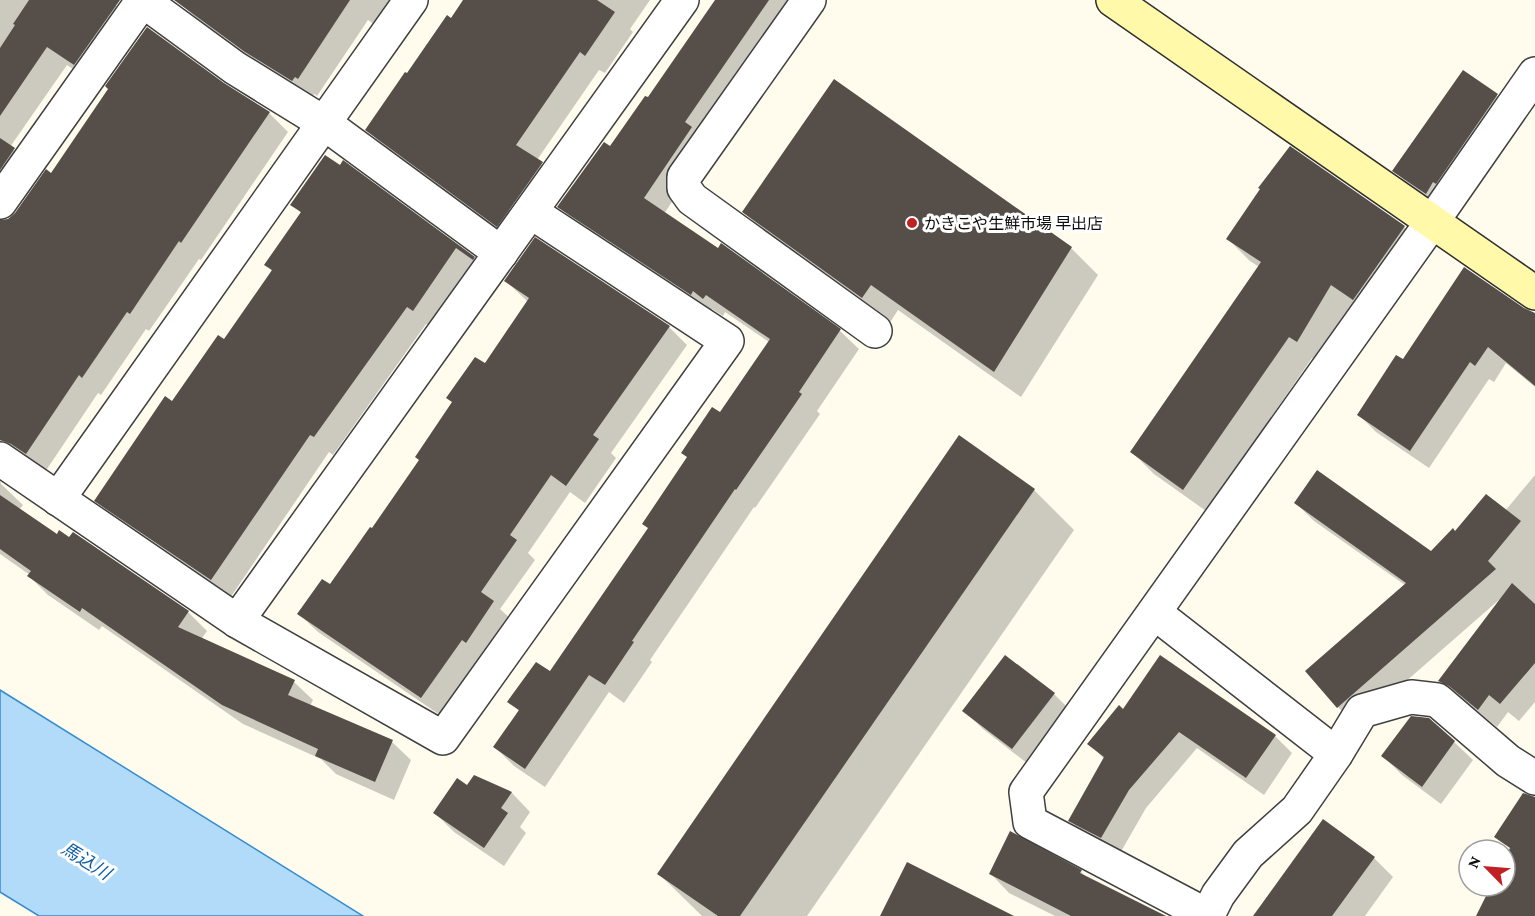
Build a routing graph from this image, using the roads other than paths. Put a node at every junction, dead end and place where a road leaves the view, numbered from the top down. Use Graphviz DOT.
graph roads {
  1 [pos="142,0"];
  2 [pos="411,0"];
  3 [pos="682,0"];
  4 [pos="809,0"];
  5 [pos="1113,0"];
  6 [pos="1535,74"];
  7 [pos="324,123"];
  8 [pos="0,202"];
  9 [pos="531,212"];
  10 [pos="1432,222"];
  11 [pos="501,253"];
  12 [pos="1535,293"];
  13 [pos="875,331"];
  14 [pos="0,459"];
  15 [pos="58,499"];
  16 [pos="1155,613"];
  17 [pos="237,621"];
  18 [pos="1336,754"];
  19 [pos="1535,778"];
  20 [pos="1208,916"];
  1 -- 7 [label="street"];
  1 -- 8 [label="street"];
  2 -- 7 [label="street"];
  3 -- 9 [label="street"];
  4 -- 13 [label="street"];
  5 -- 10 [label="street"];
  6 -- 10 [label="street"];
  7 -- 11 [label="street"];
  7 -- 15 [label="street"];
  9 -- 11 [label="street"];
  9 -- 17 [label="street"];
  10 -- 12 [label="street"];
  10 -- 16 [label="street"];
  11 -- 17 [label="street"];
  14 -- 15 [label="street"];
  15 -- 17 [label="street"];
  16 -- 18 [label="street"];
  16 -- 20 [label="street"];
  18 -- 19 [label="street"];
  18 -- 20 [label="street"];
}
